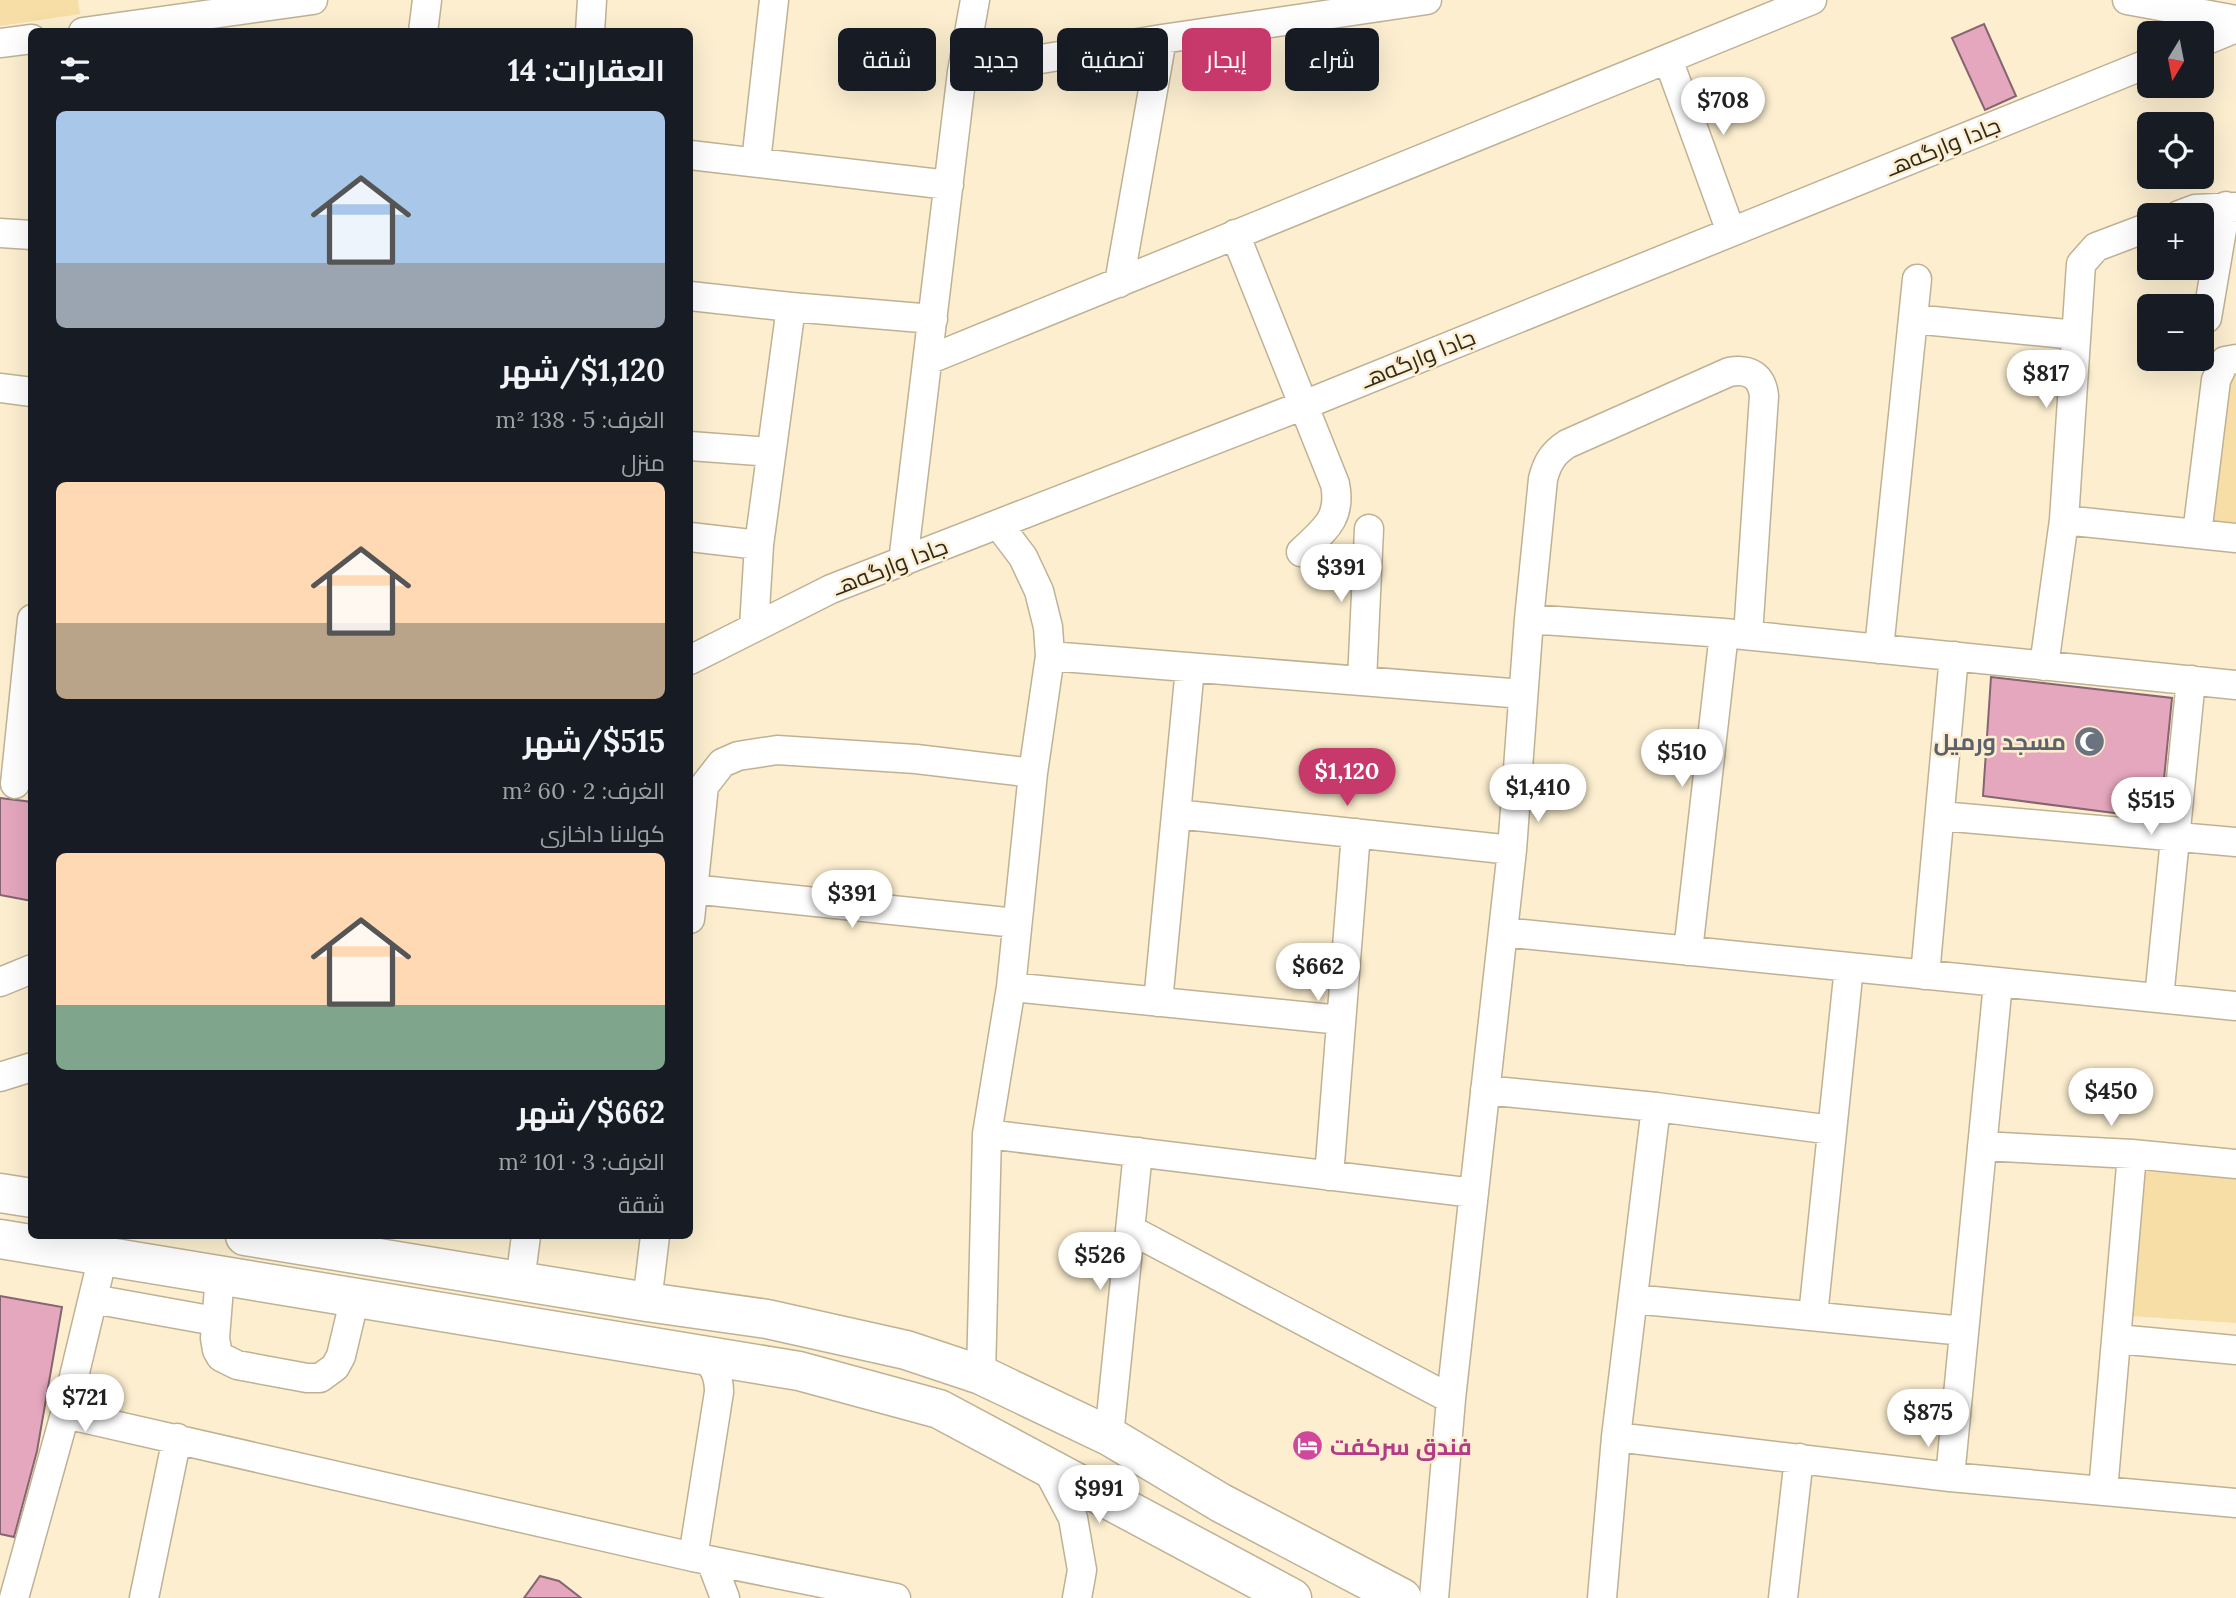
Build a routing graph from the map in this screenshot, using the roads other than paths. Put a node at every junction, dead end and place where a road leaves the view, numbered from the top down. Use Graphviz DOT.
graph roads {
  1 [pos="313,0"];
  2 [pos="427,0"];
  3 [pos="592,0"];
  4 [pos="774,0"];
  5 [pos="975,0"];
  6 [pos="1427,0"];
  7 [pos="1812,0"];
  8 [pos="2127,0"];
  9 [pos="2236,20"];
  10 [pos="112,28"];
  11 [pos="424,28"];
  12 [pos="590,28"];
  13 [pos="970,28"];
  14 [pos="2236,28"];
  15 [pos="2214,37"];
  16 [pos="1168,38"];
  17 [pos="28,40"];
  18 [pos="0,43"];
  19 [pos="1668,59"];
  20 [pos="2137,68"];
  21 [pos="960,91"];
  22 [pos="1153,91"];
  23 [pos="693,155"];
  24 [pos="756,162"];
  25 [pos="949,185"];
  26 [pos="2231,207"];
  27 [pos="1731,232"];
  28 [pos="2137,232"];
  29 [pos="0,233"];
  30 [pos="1235,234"];
  31 [pos="28,235"];
  32 [pos="1917,279"];
  33 [pos="1119,283"];
  34 [pos="2212,294"];
  35 [pos="693,296"];
  36 [pos="791,307"];
  37 [pos="933,318"];
  38 [pos="1913,319"];
  39 [pos="2076,334"];
  40 [pos="2236,359"];
  41 [pos="928,360"];
  42 [pos="0,388"];
  43 [pos="28,392"];
  44 [pos="1304,404"];
  45 [pos="693,446"];
  46 [pos="770,452"];
  47 [pos="2063,520"];
  48 [pos="998,524"];
  49 [pos="1369,529"];
  50 [pos="2197,534"];
  51 [pos="693,537"];
  52 [pos="2236,538"];
  53 [pos="759,545"];
  54 [pos="1301,552"];
  55 [pos="903,562"];
  56 [pos="1529,619"];
  57 [pos="754,627"];
  58 [pos="1736,634"];
  59 [pos="1879,649"];
  60 [pos="1050,656"];
  61 [pos="1954,656"];
  62 [pos="28,657"];
  63 [pos="693,658"];
  64 [pos="2044,666"];
  65 [pos="1191,668"];
  66 [pos="2191,680"];
  67 [pos="1362,681"];
  68 [pos="2236,685"];
  69 [pos="1523,694"];
  70 [pos="1033,773"];
  71 [pos="15,785"];
  72 [pos="1176,814"];
  73 [pos="1941,816"];
  74 [pos="1356,833"];
  75 [pos="2175,837"];
  76 [pos="2236,842"];
  77 [pos="1512,850"];
  78 [pos="693,880"];
  79 [pos="693,889"];
  80 [pos="1016,923"];
  81 [pos="1503,932"];
  82 [pos="1688,951"];
  83 [pos="1849,968"];
  84 [pos="28,971"];
  85 [pos="1925,975"];
  86 [pos="0,982"];
  87 [pos="1998,983"];
  88 [pos="1011,987"];
  89 [pos="2159,998"];
  90 [pos="1158,1002"];
  91 [pos="2236,1006"];
  92 [pos="1341,1020"];
  93 [pos="28,1068"];
  94 [pos="0,1077"];
  95 [pos="1485,1090"];
  96 [pos="1656,1107"];
  97 [pos="1832,1129"];
  98 [pos="987,1134"];
  99 [pos="1982,1146"];
  100 [pos="1138,1152"];
  101 [pos="2132,1154"];
  102 [pos="2236,1164"];
  103 [pos="1329,1176"];
  104 [pos="0,1193"];
  105 [pos="1474,1193"];
  106 [pos="28,1197"];
  107 [pos="1131,1230"];
  108 [pos="242,1239"];
  109 [pos="264,1239"];
  110 [pos="526,1239"];
  111 [pos="655,1239"];
  112 [pos="0,1240"];
  113 [pos="307,1246"];
  114 [pos="365,1246"];
  115 [pos="103,1256"];
  116 [pos="226,1276"];
  117 [pos="520,1281"];
  118 [pos="302,1289"];
  119 [pos="355,1297"];
  120 [pos="93,1299"];
  121 [pos="1633,1299"];
  122 [pos="647,1302"];
  123 [pos="1813,1316"];
  124 [pos="215,1321"];
  125 [pos="1964,1331"];
  126 [pos="2117,1339"];
  127 [pos="2236,1350"];
  128 [pos="703,1355"];
  129 [pos="749,1362"];
  130 [pos="981,1375"];
  131 [pos="719,1392"];
  132 [pos="1451,1399"];
  133 [pos="65,1414"];
  134 [pos="1109,1436"];
  135 [pos="1616,1437"];
  136 [pos="177,1438"];
  137 [pos="1798,1458"];
  138 [pos="1045,1465"];
  139 [pos="1950,1477"];
  140 [pos="2103,1491"];
  141 [pos="2236,1503"];
  142 [pos="702,1559"];
  143 [pos="784,1588"];
  144 [pos="14,1598"];
  145 [pos="144,1598"];
  146 [pos="725,1598"];
  147 [pos="896,1598"];
  148 [pos="1077,1598"];
  149 [pos="1292,1598"];
  150 [pos="1402,1598"];
  151 [pos="1434,1598"];
  152 [pos="1602,1598"];
  153 [pos="1783,1598"];
  1 -- 10 [label="street"];
  2 -- 11 [label="street"];
  3 -- 12 [label="street"];
  4 -- 24 [label="street"];
  5 -- 13 [label="street"];
  6 -- 16 [label="street"];
  7 -- 19 [label="street"];
  8 -- 9 [label="street"];
  14 -- 15 [label="street"];
  17 -- 18 [label="street"];
  19 -- 27 [label="street"];
  19 -- 30 [label="street"];
  20 -- 27 [label="street, جادا وارگه‌هـ"];
  21 -- 25 [label="street"];
  22 -- 33 [label="street"];
  23 -- 24 [label="street"];
  24 -- 25 [label="street"];
  25 -- 37 [label="street"];
  26 -- 34 [label="street"];
  27 -- 44 [label="street, جادا وارگه‌هـ"];
  28 -- 39 [label="street"];
  29 -- 31 [label="street"];
  30 -- 33 [label="street"];
  30 -- 44 [label="street"];
  32 -- 38 [label="street"];
  33 -- 41 [label="street"];
  35 -- 36 [label="street"];
  36 -- 37 [label="street"];
  36 -- 46 [label="street"];
  37 -- 41 [label="street"];
  38 -- 39 [label="street"];
  38 -- 59 [label="street"];
  39 -- 47 [label="street"];
  40 -- 50 [label="street"];
  41 -- 55 [label="street"];
  42 -- 43 [label="street"];
  44 -- 48 [label="street, جادا وارگه‌هـ"];
  44 -- 54 [label="street"];
  45 -- 46 [label="street"];
  46 -- 53 [label="street"];
  47 -- 50 [label="street"];
  47 -- 64 [label="street"];
  48 -- 55 [label="street, جادا وارگه‌هـ"];
  48 -- 60 [label="street"];
  49 -- 67 [label="street"];
  50 -- 52 [label="street"];
  51 -- 53 [label="street"];
  53 -- 57 [label="street"];
  55 -- 57 [label="street, جادا وارگه‌هـ"];
  56 -- 58 [label="street"];
  56 -- 58 [label="street"];
  56 -- 69 [label="street"];
  57 -- 63 [label="street, جادا وارگه‌هـ"];
  58 -- 59 [label="street"];
  58 -- 82 [label="street"];
  59 -- 61 [label="street"];
  60 -- 65 [label="street"];
  60 -- 70 [label="street"];
  61 -- 64 [label="street"];
  61 -- 73 [label="street"];
  62 -- 71 [label="street"];
  64 -- 66 [label="street"];
  65 -- 67 [label="street"];
  65 -- 72 [label="street"];
  66 -- 68 [label="street"];
  66 -- 75 [label="street"];
  67 -- 69 [label="street"];
  69 -- 77 [label="street"];
  70 -- 78 [label="street"];
  70 -- 80 [label="street"];
  72 -- 74 [label="street"];
  72 -- 90 [label="street"];
  73 -- 75 [label="street"];
  73 -- 85 [label="street"];
  74 -- 77 [label="street"];
  74 -- 92 [label="street"];
  75 -- 76 [label="street"];
  75 -- 89 [label="street"];
  77 -- 81 [label="street"];
  79 -- 80 [label="street"];
  80 -- 88 [label="street"];
  81 -- 82 [label="street"];
  81 -- 95 [label="street"];
  82 -- 83 [label="street"];
  83 -- 85 [label="street"];
  83 -- 97 [label="street"];
  84 -- 86 [label="street"];
  85 -- 87 [label="street"];
  87 -- 89 [label="street"];
  87 -- 99 [label="street"];
  88 -- 90 [label="street"];
  88 -- 98 [label="street"];
  89 -- 91 [label="street"];
  90 -- 92 [label="street"];
  92 -- 103 [label="street"];
  93 -- 94 [label="street"];
  95 -- 96 [label="street"];
  95 -- 105 [label="street"];
  96 -- 97 [label="street"];
  96 -- 121 [label="street"];
  97 -- 123 [label="street"];
  98 -- 100 [label="street"];
  98 -- 130 [label="street"];
  99 -- 101 [label="street"];
  99 -- 125 [label="street"];
  100 -- 103 [label="street"];
  100 -- 107 [label="street"];
  101 -- 102 [label="street"];
  101 -- 126 [label="street"];
  103 -- 105 [label="street"];
  104 -- 106 [label="highway"];
  105 -- 132 [label="street"];
  107 -- 132 [label="street"];
  107 -- 134 [label="street"];
  108 -- 116 [label="highway"];
  109 -- 113 [label="highway"];
  110 -- 117 [label="street"];
  111 -- 122 [label="street"];
  112 -- 115 [label="highway"];
  113 -- 114 [label="highway"];
  113 -- 118 [label="highway"];
  114 -- 117 [label="highway"];
  115 -- 116 [label="highway"];
  115 -- 120 [label="street"];
  116 -- 118 [label="highway"];
  116 -- 124 [label="street"];
  117 -- 122 [label="highway"];
  118 -- 119 [label="highway"];
  119 -- 124 [label="street"];
  119 -- 128 [label="highway"];
  120 -- 124 [label="street"];
  120 -- 133 [label="street"];
  121 -- 123 [label="street"];
  121 -- 135 [label="street"];
  122 -- 130 [label="highway"];
  123 -- 125 [label="street"];
  125 -- 139 [label="street"];
  126 -- 127 [label="street"];
  126 -- 140 [label="street"];
  128 -- 129 [label="highway"];
  128 -- 131 [label="street"];
  129 -- 131 [label="street"];
  129 -- 138 [label="highway"];
  130 -- 134 [label="highway"];
  131 -- 142 [label="street"];
  132 -- 151 [label="street"];
  133 -- 136 [label="street"];
  133 -- 144 [label="street"];
  134 -- 150 [label="highway"];
  135 -- 137 [label="street"];
  135 -- 152 [label="street"];
  136 -- 142 [label="street"];
  136 -- 145 [label="street"];
  137 -- 139 [label="street"];
  137 -- 153 [label="street"];
  138 -- 148 [label="street"];
  138 -- 149 [label="highway"];
  139 -- 140 [label="street"];
  140 -- 141 [label="street"];
  142 -- 143 [label="street"];
  142 -- 146 [label="street"];
  143 -- 147 [label="street"];
}
